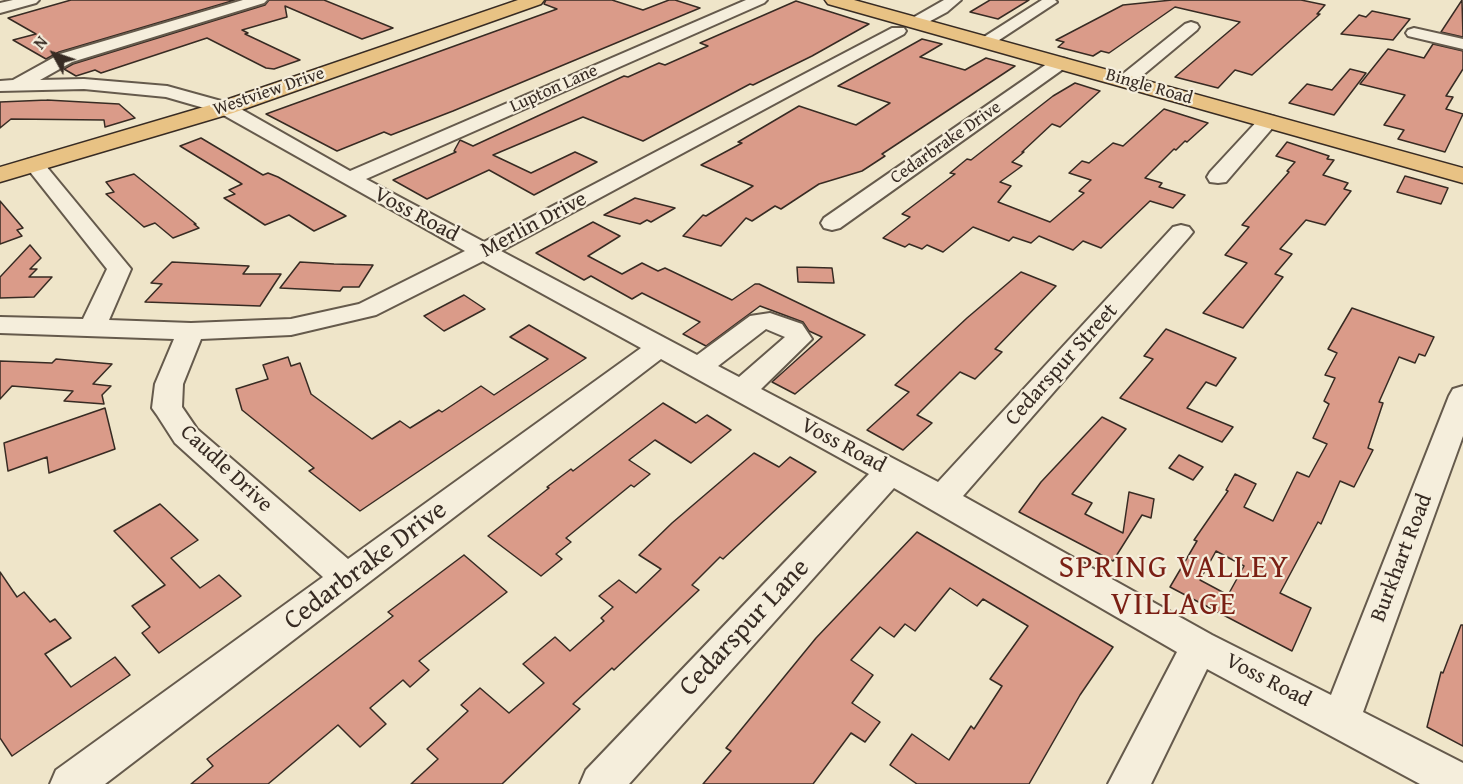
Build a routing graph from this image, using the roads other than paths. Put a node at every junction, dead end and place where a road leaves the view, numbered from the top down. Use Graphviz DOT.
graph roads {
  1 [pos="31,0"];
  2 [pos="259,0"];
  3 [pos="535,0"];
  4 [pos="759,0"];
  5 [pos="834,0"];
  6 [pos="953,0"];
  7 [pos="1049,2"];
  8 [pos="0,8"];
  9 [pos="906,27"];
  10 [pos="1191,27"];
  11 [pos="1414,33"];
  12 [pos="984,42"];
  13 [pos="1463,44"];
  14 [pos="1060,63"];
  15 [pos="1125,81"];
  16 [pos="8,86"];
  17 [pos="225,108"];
  18 [pos="1268,121"];
  19 [pos="34,164"];
  20 [pos="0,175"];
  21 [pos="1463,176"];
  22 [pos="1218,177"];
  23 [pos="349,179"];
  24 [pos="832,223"];
  25 [pos="1181,232"];
  26 [pos="484,251"];
  27 [pos="0,325"];
  28 [pos="93,327"];
  29 [pos="191,331"];
  30 [pos="660,347"];
  31 [pos="697,368"];
  32 [pos="741,391"];
  33 [pos="1463,396"];
  34 [pos="890,472"];
  35 [pos="942,499"];
  36 [pos="349,580"];
  37 [pos="1199,646"];
  38 [pos="1341,719"];
  39 [pos="71,784"];
  40 [pos="601,784"];
  41 [pos="1129,784"];
  42 [pos="1461,784"];
  1 -- 8 [label="street"];
  2 -- 16 [label="street"];
  3 -- 17 [label="main road, Westview Drive"];
  4 -- 23 [label="street, Lupton Lane"];
  5 -- 9 [label="main road, Bingle Road"];
  6 -- 9 [label="street, Merlin Drive"];
  7 -- 12 [label="street"];
  9 -- 12 [label="main road, Bingle Road"];
  9 -- 26 [label="street, Merlin Drive"];
  10 -- 15 [label="street"];
  11 -- 13 [label="street"];
  12 -- 14 [label="main road, Bingle Road"];
  14 -- 15 [label="main road, Bingle Road"];
  14 -- 24 [label="street, Cedarbrake Drive"];
  15 -- 18 [label="main road, Bingle Road"];
  16 -- 17 [label="street, Voss Road"];
  17 -- 19 [label="main road, Westview Drive"];
  17 -- 23 [label="street, Voss Road"];
  18 -- 21 [label="main road, Bingle Road"];
  18 -- 22 [label="street"];
  19 -- 20 [label="main road, Westview Drive"];
  19 -- 28 [label="street"];
  23 -- 26 [label="street, Voss Road"];
  25 -- 35 [label="street, Cedarspur Street"];
  26 -- 29 [label="street, Merlin Drive"];
  26 -- 30 [label="street, Voss Road"];
  27 -- 28 [label="street, Merlin Drive"];
  28 -- 29 [label="street, Merlin Drive"];
  29 -- 36 [label="street, Caudle Drive"];
  30 -- 31 [label="street, Voss Road"];
  30 -- 36 [label="street, Cedarbrake Drive"];
  31 -- 32 [label="street, Voss Road"];
  31 -- 32 [label="street"];
  32 -- 34 [label="street, Voss Road"];
  33 -- 38 [label="street, Burkhart Road"];
  34 -- 35 [label="street, Voss Road"];
  34 -- 40 [label="street, Cedarspur Lane"];
  35 -- 37 [label="street, Voss Road"];
  36 -- 39 [label="street, Cedarbrake Drive"];
  37 -- 38 [label="street, Voss Road"];
  37 -- 41 [label="street"];
  38 -- 42 [label="street, Voss Road"];
}
